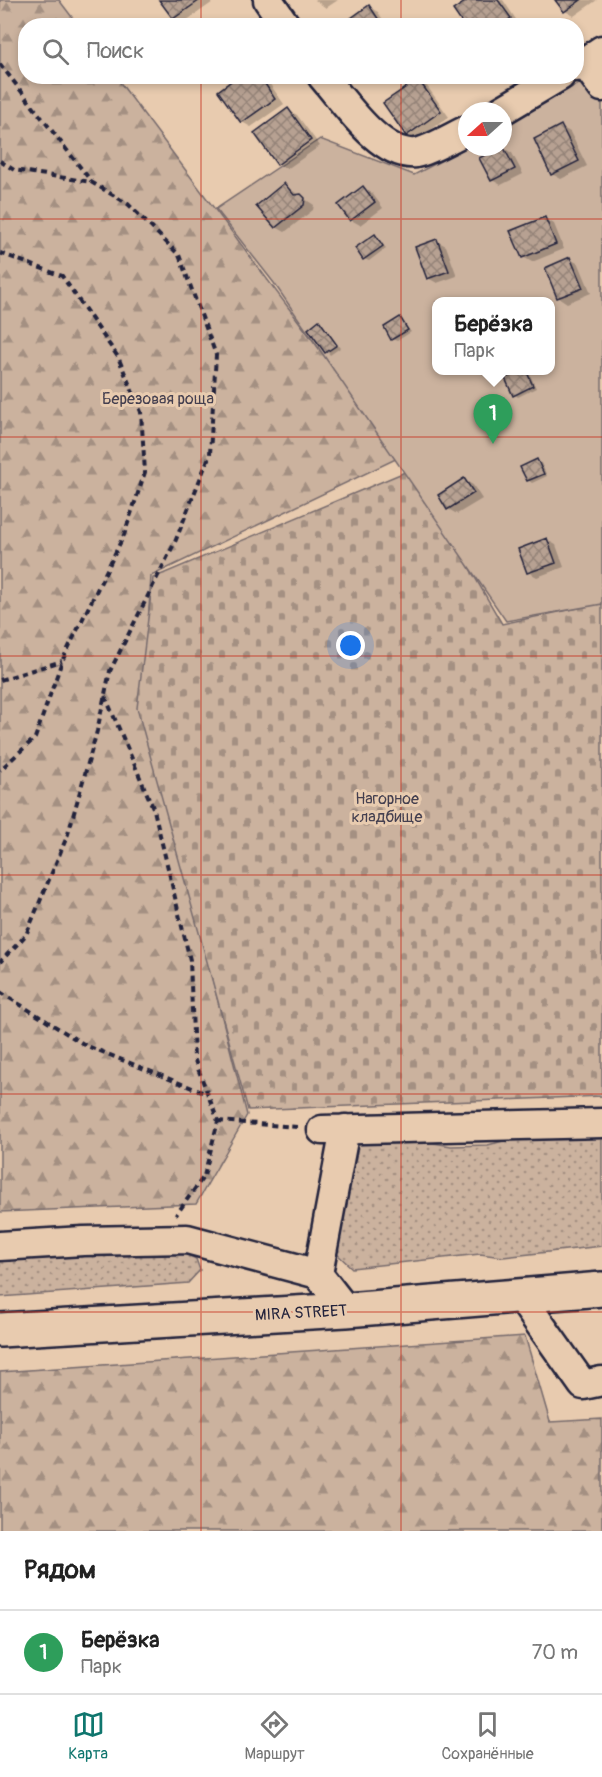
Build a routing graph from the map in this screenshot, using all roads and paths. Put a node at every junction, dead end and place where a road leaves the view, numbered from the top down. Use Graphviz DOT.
graph roads {
  1 [pos="268,0"];
  2 [pos="280,18"];
  3 [pos="588,60"];
  4 [pos="0,64"];
  5 [pos="329,84"];
  6 [pos="547,84"];
  7 [pos="602,87"];
  8 [pos="512,104"];
  9 [pos="458,134"];
  10 [pos="0,161"];
  11 [pos="91,182"];
  12 [pos="0,254"];
  13 [pos="62,660"];
  14 [pos="0,680"];
  15 [pos="105,696"];
  16 [pos="0,770"];
  17 [pos="0,962"];
  18 [pos="0,992"];
  19 [pos="207,1094"];
  20 [pos="218,1120"];
  21 [pos="602,1123"];
  22 [pos="333,1129"];
  23 [pos="158,1239"];
  24 [pos="0,1246"];
  25 [pos="318,1275"];
  26 [pos="602,1289"];
  27 [pos="520,1296"];
  28 [pos="346,1310"];
  29 [pos="0,1330"];
  30 [pos="602,1381"];
  1 -- 2 [label="street"];
  3 -- 7 [label="street"];
  4 -- 11 [label="path"];
  5 -- 9 [label="street"];
  6 -- 8 [label="street"];
  10 -- 11 [label="path"];
  11 -- 15 [label="path"];
  12 -- 13 [label="path"];
  13 -- 14 [label="path"];
  13 -- 16 [label="path"];
  15 -- 17 [label="path"];
  15 -- 19 [label="path"];
  18 -- 19 [label="path"];
  19 -- 20 [label="path"];
  20 -- 22 [label="path"];
  20 -- 23 [label="path"];
  21 -- 22 [label="street"];
  22 -- 25 [label="street"];
  23 -- 24 [label="street"];
  23 -- 25 [label="street"];
  25 -- 28 [label="street"];
  26 -- 27 [label="main road, MIRA STREET"];
  27 -- 28 [label="main road, MIRA STREET"];
  27 -- 30 [label="street"];
  28 -- 29 [label="main road, MIRA STREET"];
}
